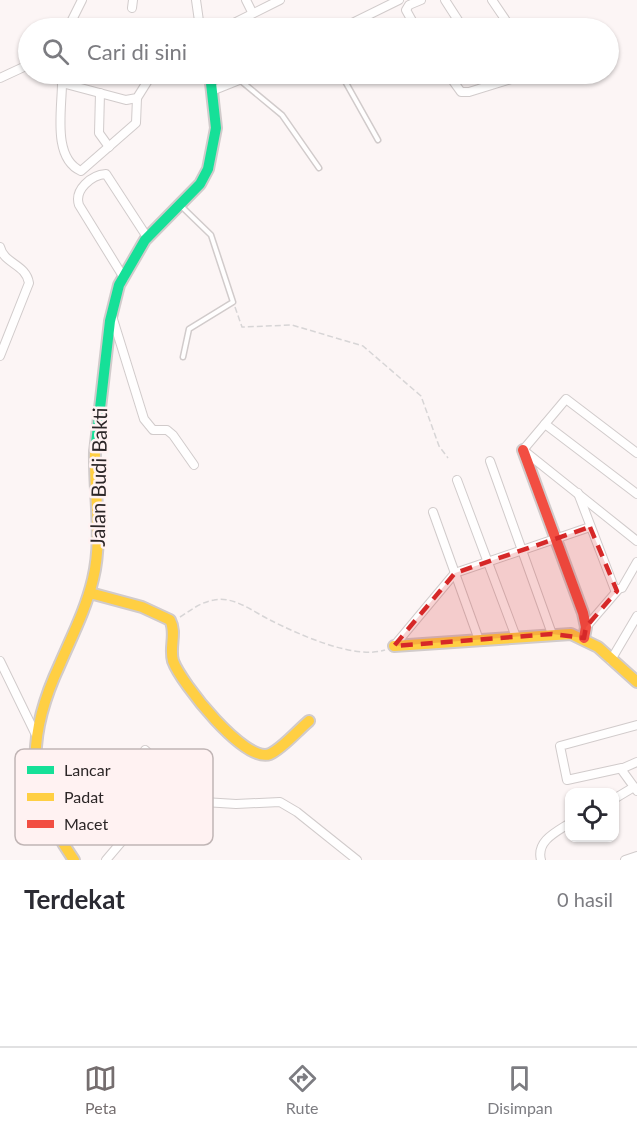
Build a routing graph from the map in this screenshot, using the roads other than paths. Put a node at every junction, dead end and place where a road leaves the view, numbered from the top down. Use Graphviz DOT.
graph roads {
  1 [pos="82,0"];
  2 [pos="196,0"];
  3 [pos="246,0"];
  4 [pos="280,0"];
  5 [pos="399,0"];
  6 [pos="421,0"];
  7 [pos="445,0"];
  8 [pos="492,0"];
  9 [pos="252,12"];
  10 [pos="73,18"];
  11 [pos="199,18"];
  12 [pos="242,18"];
  13 [pos="362,18"];
  14 [pos="410,18"];
  15 [pos="457,18"];
  16 [pos="504,18"];
  17 [pos="18,70"];
  18 [pos="0,78"];
  19 [pos="62,84"];
  20 [pos="66,84"];
  21 [pos="145,84"];
  22 [pos="212,84"];
  23 [pos="230,84"];
  24 [pos="245,84"];
  25 [pos="347,84"];
  26 [pos="455,84"];
  27 [pos="496,84"];
  28 [pos="214,90"];
  29 [pos="100,93"];
  30 [pos="136,98"];
  31 [pos="378,140"];
  32 [pos="108,147"];
  33 [pos="319,168"];
  34 [pos="179,203"];
  35 [pos="147,237"];
  36 [pos="0,247"];
  37 [pos="124,278"];
  38 [pos="111,314"];
  39 [pos="0,356"];
  40 [pos="183,357"];
  41 [pos="544,424"];
  42 [pos="523,450"];
  43 [pos="637,453"];
  44 [pos="490,461"];
  45 [pos="194,465"];
  46 [pos="458,480"];
  47 [pos="578,493"];
  48 [pos="637,494"];
  49 [pos="433,512"];
  50 [pos="590,527"];
  51 [pos="556,537"];
  52 [pos="637,541"];
  53 [pos="522,549"];
  54 [pos="488,561"];
  55 [pos="637,562"];
  56 [pos="455,573"];
  57 [pos="617,591"];
  58 [pos="90,593"];
  59 [pos="637,616"];
  60 [pos="585,633"];
  61 [pos="552,634"];
  62 [pos="516,637"];
  63 [pos="479,640"];
  64 [pos="394,646"];
  65 [pos="611,660"];
  66 [pos="0,661"];
  67 [pos="637,682"];
  68 [pos="309,721"];
  69 [pos="637,725"];
  70 [pos="36,735"];
  71 [pos="35,749"];
  72 [pos="637,762"];
  73 [pos="622,768"];
  74 [pos="635,789"];
  75 [pos="619,798"];
  76 [pos="213,802"];
  77 [pos="565,827"];
  78 [pos="65,845"];
  79 [pos="119,845"];
  80 [pos="637,856"];
  81 [pos="74,860"];
  82 [pos="106,860"];
  83 [pos="357,860"];
  84 [pos="541,860"];
  85 [pos="624,860"];
  1 -- 10 [label="street"];
  2 -- 11 [label="street"];
  3 -- 9 [label="street"];
  4 -- 9 [label="street"];
  5 -- 13 [label="street"];
  6 -- 14 [label="street"];
  7 -- 15 [label="street"];
  8 -- 16 [label="street"];
  9 -- 12 [label="street"];
  17 -- 18 [label="street"];
  19 -- 32 [label="street"];
  20 -- 29 [label="street"];
  21 -- 30 [label="street"];
  22 -- 28 [label="street, Jalan Budi Bakti"];
  23 -- 28 [label="street"];
  24 -- 33 [label="lane"];
  25 -- 31 [label="lane"];
  26 -- 27 [label="street"];
  28 -- 34 [label="street, Jalan Budi Bakti"];
  29 -- 30 [label="street"];
  29 -- 32 [label="street"];
  30 -- 32 [label="street"];
  34 -- 35 [label="street, Jalan Budi Bakti"];
  34 -- 40 [label="lane"];
  35 -- 37 [label="street, Jalan Budi Bakti"];
  35 -- 37 [label="street"];
  36 -- 39 [label="street"];
  37 -- 38 [label="street, Jalan Budi Bakti"];
  38 -- 45 [label="street"];
  38 -- 58 [label="street, Jalan Budi Bakti"];
  41 -- 42 [label="street"];
  41 -- 43 [label="street"];
  41 -- 48 [label="street"];
  42 -- 47 [label="street"];
  42 -- 51 [label="street"];
  44 -- 53 [label="street"];
  46 -- 54 [label="street"];
  47 -- 50 [label="street"];
  47 -- 52 [label="street"];
  49 -- 56 [label="street"];
  50 -- 51 [label="street"];
  50 -- 57 [label="street"];
  51 -- 53 [label="street"];
  51 -- 60 [label="street"];
  53 -- 54 [label="street"];
  53 -- 61 [label="street"];
  54 -- 56 [label="street"];
  54 -- 62 [label="street"];
  55 -- 57 [label="street"];
  56 -- 63 [label="street"];
  56 -- 64 [label="street"];
  57 -- 60 [label="street"];
  58 -- 68 [label="street"];
  58 -- 70 [label="street, Jalan Budi Bakti"];
  59 -- 65 [label="street"];
  60 -- 61 [label="street"];
  60 -- 65 [label="street"];
  61 -- 62 [label="street"];
  62 -- 63 [label="street"];
  63 -- 64 [label="street"];
  65 -- 67 [label="street"];
  66 -- 70 [label="street"];
  69 -- 73 [label="street"];
  70 -- 71 [label="street, Jalan Budi Bakti"];
  72 -- 73 [label="street"];
  73 -- 74 [label="street"];
  74 -- 75 [label="street"];
  76 -- 83 [label="street"];
  77 -- 84 [label="street"];
  78 -- 81 [label="street, Jalan Budi Bakti"];
  79 -- 82 [label="street"];
  80 -- 85 [label="street"];
}
